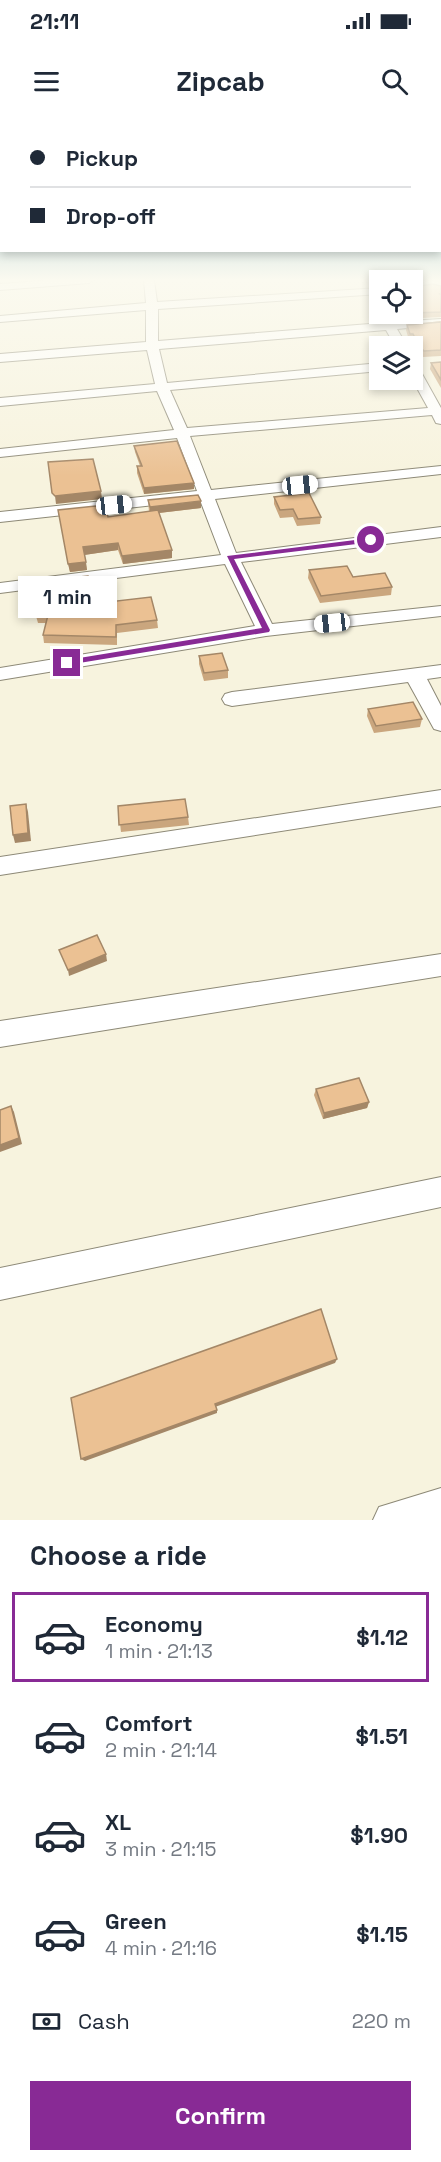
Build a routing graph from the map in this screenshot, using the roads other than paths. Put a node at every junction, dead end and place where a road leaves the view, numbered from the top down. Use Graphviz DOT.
graph roads {
  1 [pos="148,345"];
  2 [pos="152,345"];
  3 [pos="0,358"];
  4 [pos="369,368"];
  5 [pos="423,380"];
  6 [pos="162,387"];
  7 [pos="0,402"];
  8 [pos="438,415"];
  9 [pos="182,433"];
  10 [pos="0,453"];
  11 [pos="441,470"];
  12 [pos="206,495"];
  13 [pos="0,517"];
  14 [pos="441,532"];
  15 [pos="230,558"];
  16 [pos="0,588"];
  17 [pos="441,611"];
  18 [pos="266,630"];
  19 [pos="441,671"];
  20 [pos="0,674"];
  21 [pos="414,674"];
  22 [pos="232,699"];
  23 [pos="441,724"];
  24 [pos="441,798"];
  25 [pos="0,866"];
  26 [pos="441,965"];
  27 [pos="0,1034"];
  28 [pos="441,1192"];
  29 [pos="0,1284"];
  30 [pos="441,1507"];
  31 [pos="392,1520"];
  1 -- 3 [label="street"];
  2 -- 6 [label="street"];
  4 -- 6 [label="street"];
  5 -- 8 [label="street"];
  6 -- 7 [label="street"];
  6 -- 9 [label="street"];
  8 -- 9 [label="street"];
  9 -- 10 [label="street"];
  9 -- 12 [label="street"];
  11 -- 12 [label="street"];
  12 -- 13 [label="street"];
  12 -- 15 [label="street"];
  14 -- 15 [label="street"];
  15 -- 16 [label="street"];
  15 -- 18 [label="street"];
  17 -- 18 [label="street"];
  18 -- 20 [label="street"];
  19 -- 21 [label="street"];
  21 -- 22 [label="street"];
  21 -- 23 [label="street"];
  24 -- 25 [label="street"];
  26 -- 27 [label="street"];
  28 -- 29 [label="street"];
  30 -- 31 [label="street"];
}
